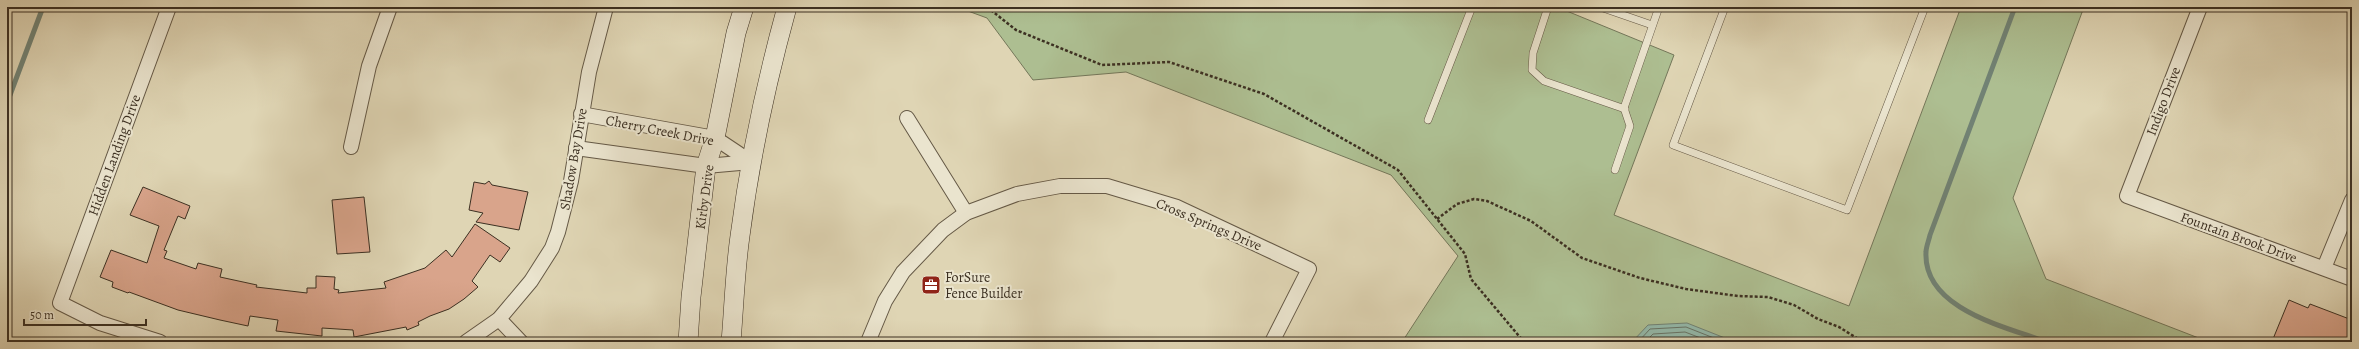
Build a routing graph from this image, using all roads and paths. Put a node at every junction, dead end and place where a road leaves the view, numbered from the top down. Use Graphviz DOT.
graph roads {
  1 [pos="169,7"];
  2 [pos="390,7"];
  3 [pos="606,7"];
  4 [pos="744,7"];
  5 [pos="787,7"];
  6 [pos="987,7"];
  7 [pos="1472,7"];
  8 [pos="1548,7"];
  9 [pos="1600,7"];
  10 [pos="1659,7"];
  11 [pos="1725,7"];
  12 [pos="1925,7"];
  13 [pos="2200,7"];
  14 [pos="1652,25"];
  15 [pos="1625,109"];
  16 [pos="581,114"];
  17 [pos="907,118"];
  18 [pos="1428,120"];
  19 [pos="715,138"];
  20 [pos="351,147"];
  21 [pos="576,148"];
  22 [pos="751,162"];
  23 [pos="706,166"];
  24 [pos="1615,170"];
  25 [pos="2127,196"];
  26 [pos="2352,200"];
  27 [pos="966,213"];
  28 [pos="1437,220"];
  29 [pos="2324,268"];
  30 [pos="2352,279"];
  31 [pos="499,319"];
  32 [pos="160,342"];
  33 [pos="466,342"];
  34 [pos="521,342"];
  35 [pos="688,342"];
  36 [pos="731,342"];
  37 [pos="868,342"];
  38 [pos="1272,342"];
  39 [pos="1524,342"];
  40 [pos="1863,342"];
  1 -- 32 [label="street, Hidden Landing Drive"];
  2 -- 20 [label="street"];
  3 -- 16 [label="street, Shadow Bay Drive"];
  4 -- 19 [label="main road, Kirby Drive"];
  5 -- 22 [label="main road"];
  6 -- 28 [label="path"];
  7 -- 18 [label="lane"];
  8 -- 15 [label="lane"];
  9 -- 14 [label="lane"];
  10 -- 14 [label="lane"];
  11 -- 12 [label="lane"];
  13 -- 25 [label="street, Indigo Drive"];
  14 -- 15 [label="lane"];
  15 -- 24 [label="lane"];
  16 -- 19 [label="street, Cherry Creek Drive"];
  16 -- 21 [label="street, Shadow Bay Drive"];
  17 -- 27 [label="street"];
  19 -- 22 [label="street, Cherry Creek Drive"];
  19 -- 23 [label="main road, Kirby Drive"];
  21 -- 23 [label="street, Cherry Creek Drive"];
  21 -- 31 [label="street, Shadow Bay Drive"];
  22 -- 23 [label="street, Cherry Creek Drive"];
  22 -- 36 [label="main road"];
  23 -- 35 [label="main road, Kirby Drive"];
  25 -- 29 [label="street, Fountain Brook Drive"];
  26 -- 29 [label="street"];
  27 -- 37 [label="street, Cross Springs Drive"];
  27 -- 38 [label="street, Cross Springs Drive"];
  28 -- 39 [label="path"];
  28 -- 40 [label="path"];
  29 -- 30 [label="street, Fountain Brook Drive"];
  31 -- 33 [label="street, Shadow Bay Drive"];
  31 -- 34 [label="street"];
}
